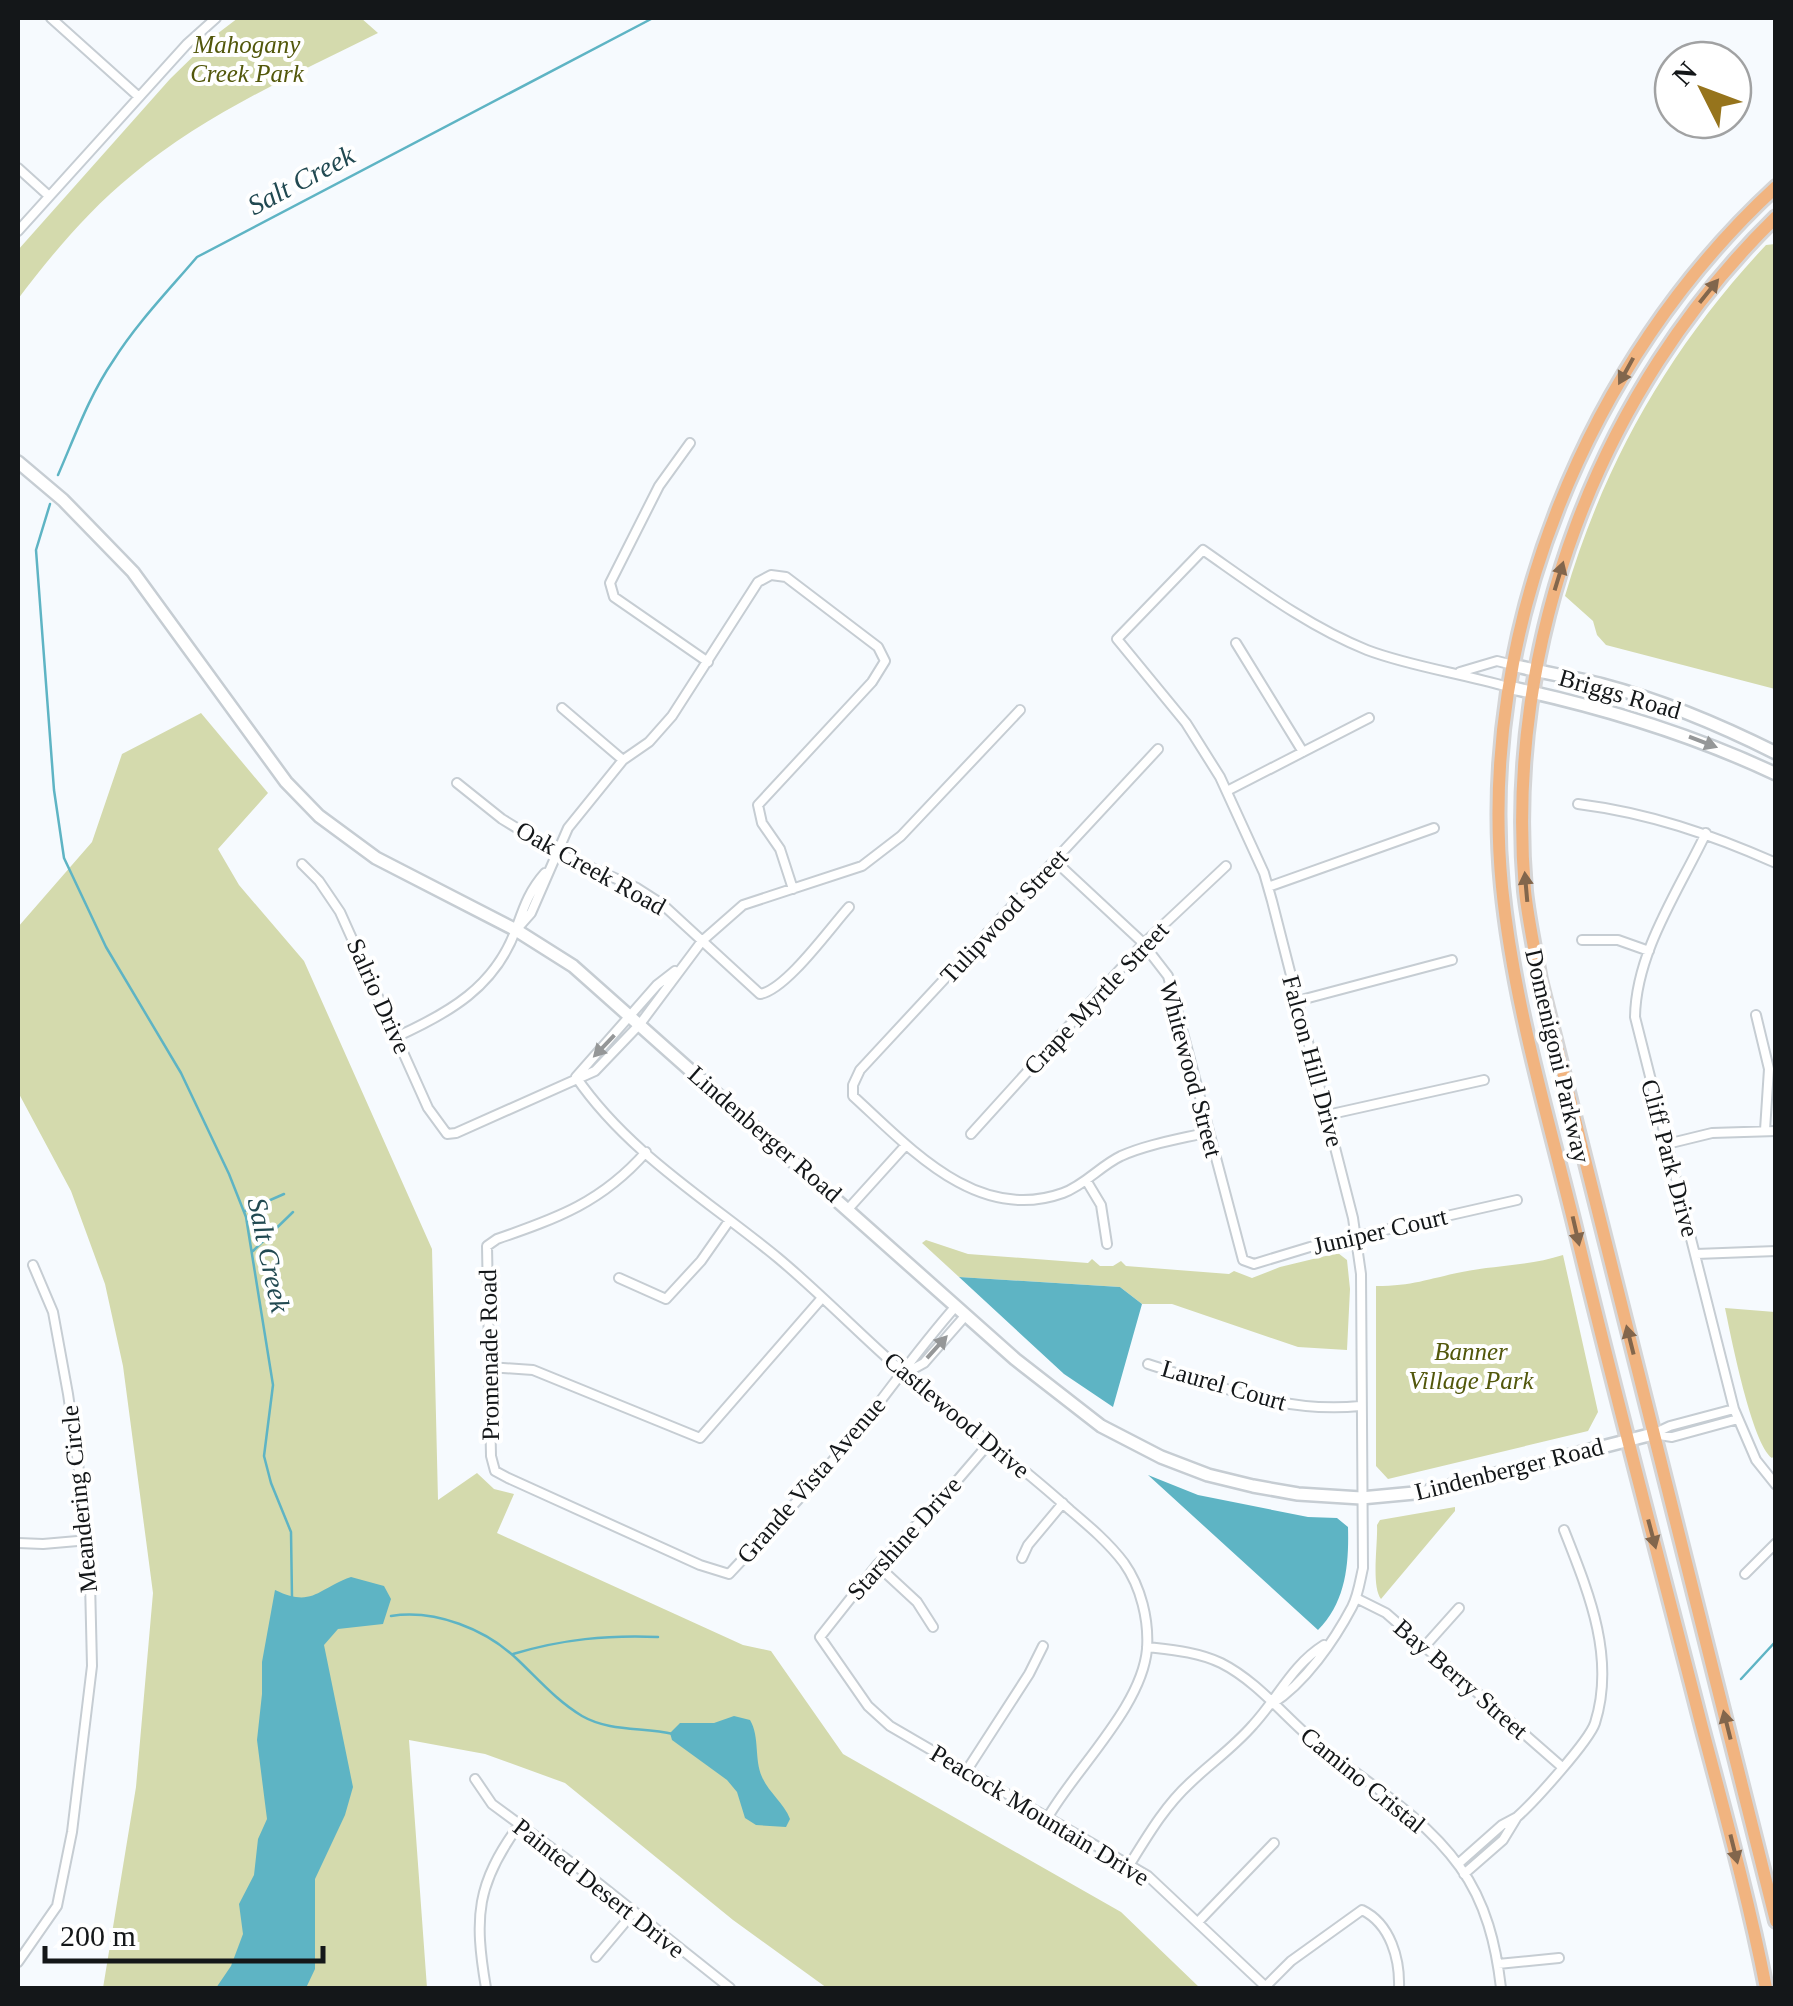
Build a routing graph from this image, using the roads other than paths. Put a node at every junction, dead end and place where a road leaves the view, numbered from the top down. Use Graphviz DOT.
graph roads {
  1 [pos="51,18"];
  2 [pos="216,18"];
  3 [pos="139,97"];
  4 [pos="18,168"];
  5 [pos="1776,187"];
  6 [pos="49,196"];
  7 [pos="1776,217"];
  8 [pos="18,231"];
  9 [pos="690,442"];
  10 [pos="18,462"];
  11 [pos="1203,550"];
  12 [pos="1236,643"];
  13 [pos="708,662"];
  14 [pos="1513,665"];
  15 [pos="1536,671"];
  16 [pos="1460,672"];
  17 [pos="1508,687"];
  18 [pos="1532,692"];
  19 [pos="562,708"];
  20 [pos="1020,710"];
  21 [pos="1370,718"];
  22 [pos="1158,749"];
  23 [pos="1303,752"];
  24 [pos="1776,753"];
  25 [pos="623,760"];
  26 [pos="1776,774"];
  27 [pos="457,783"];
  28 [pos="1227,791"];
  29 [pos="1578,804"];
  30 [pos="1434,828"];
  31 [pos="1706,833"];
  32 [pos="556,852"];
  33 [pos="1055,861"];
  34 [pos="1776,862"];
  35 [pos="302,864"];
  36 [pos="1226,866"];
  37 [pos="1268,887"];
  38 [pos="793,889"];
  39 [pos="849,907"];
  40 [pos="516,930"];
  41 [pos="1582,940"];
  42 [pos="702,941"];
  43 [pos="1143,944"];
  44 [pos="1650,950"];
  45 [pos="1452,960"];
  46 [pos="1298,1001"];
  47 [pos="1756,1014"];
  48 [pos="636,1020"];
  49 [pos="396,1037"];
  50 [pos="576,1077"];
  51 [pos="1484,1080"];
  52 [pos="1327,1115"];
  53 [pos="1770,1131"];
  54 [pos="1209,1132"];
  55 [pos="970,1134"];
  56 [pos="1667,1144"];
  57 [pos="906,1145"];
  58 [pos="646,1152"];
  59 [pos="1086,1180"];
  60 [pos="1517,1200"];
  61 [pos="849,1208"];
  62 [pos="729,1221"];
  63 [pos="1356,1238"];
  64 [pos="1106,1244"];
  65 [pos="1776,1251"];
  66 [pos="1696,1254"];
  67 [pos="1243,1260"];
  68 [pos="33,1266"];
  69 [pos="618,1278"];
  70 [pos="822,1298"];
  71 [pos="961,1311"];
  72 [pos="1148,1364"];
  73 [pos="490,1367"];
  74 [pos="904,1374"];
  75 [pos="1360,1406"];
  76 [pos="1734,1408"];
  77 [pos="1738,1419"];
  78 [pos="1653,1434"];
  79 [pos="1627,1440"];
  80 [pos="991,1441"];
  81 [pos="496,1472"];
  82 [pos="1776,1484"];
  83 [pos="1361,1498"];
  84 [pos="1063,1504"];
  85 [pos="1564,1530"];
  86 [pos="89,1540"];
  87 [pos="18,1543"];
  88 [pos="1776,1543"];
  89 [pos="1022,1558"];
  90 [pos="877,1565"];
  91 [pos="1745,1574"];
  92 [pos="1356,1598"];
  93 [pos="1459,1608"];
  94 [pos="933,1627"];
  95 [pos="820,1638"];
  96 [pos="1042,1646"];
  97 [pos="1424,1646"];
  98 [pos="1147,1647"];
  99 [pos="1272,1704"];
  100 [pos="1562,1767"];
  101 [pos="966,1770"];
  102 [pos="475,1780"];
  103 [pos="1048,1817"];
  104 [pos="1517,1818"];
  105 [pos="519,1825"];
  106 [pos="1274,1843"];
  107 [pos="1130,1864"];
  108 [pos="1458,1864"];
  109 [pos="1464,1874"];
  110 [pos="633,1913"];
  111 [pos="1776,1921"];
  112 [pos="1198,1922"];
  113 [pos="596,1957"];
  114 [pos="1559,1958"];
  115 [pos="18,1962"];
  116 [pos="1498,1964"];
  117 [pos="725,1987"];
  118 [pos="486,1988"];
  119 [pos="1266,1988"];
  120 [pos="1398,1988"];
  121 [pos="1501,1988"];
  122 [pos="1766,1988"];
  1 -- 3 [label="street"];
  2 -- 3 [label="street"];
  3 -- 6 [label="street"];
  4 -- 6 [label="street"];
  5 -- 14 [label="main road, Domenigoni Parkway, one-way"];
  6 -- 8 [label="street"];
  15 -- 7 [label="main road, Domenigoni Parkway, one-way"];
  9 -- 13 [label="street"];
  10 -- 40 [label="street, Lindenberger Road"];
  11 -- 16 [label="street, Briggs Road"];
  11 -- 28 [label="street, Falcon Hill Drive"];
  12 -- 23 [label="street"];
  13 -- 25 [label="street"];
  13 -- 38 [label="street"];
  14 -- 15 [label="street, Briggs Road"];
  14 -- 16 [label="street, Briggs Road"];
  14 -- 17 [label="main road, Domenigoni Parkway"];
  15 -- 18 [label="main road, Domenigoni Parkway"];
  15 -- 24 [label="street, Briggs Road"];
  16 -- 17 [label="street, Briggs Road"];
  17 -- 18 [label="street, Briggs Road"];
  17 -- 79 [label="main road, Domenigoni Parkway, one-way"];
  18 -- 26 [label="street, Briggs Road, one-way"];
  78 -- 18 [label="main road, Domenigoni Parkway, one-way"];
  19 -- 25 [label="street"];
  20 -- 38 [label="street"];
  21 -- 23 [label="street"];
  22 -- 33 [label="street, Tulipwood Street"];
  23 -- 28 [label="street"];
  25 -- 32 [label="street"];
  27 -- 32 [label="street, Oak Creek Road"];
  28 -- 37 [label="street, Falcon Hill Drive"];
  29 -- 31 [label="street"];
  30 -- 37 [label="street"];
  31 -- 34 [label="street"];
  31 -- 44 [label="street, Cliff Park Drive"];
  32 -- 40 [label="street"];
  32 -- 42 [label="street, Oak Creek Road"];
  33 -- 43 [label="street, Whitewood Street"];
  33 -- 57 [label="street, Tulipwood Street"];
  35 -- 49 [label="street, Salrio Drive"];
  36 -- 43 [label="street, Crape Myrtle Street"];
  37 -- 46 [label="street, Falcon Hill Drive"];
  38 -- 42 [label="street"];
  39 -- 42 [label="street, Oak Creek Road"];
  40 -- 48 [label="street, Lindenberger Road"];
  40 -- 49 [label="street"];
  41 -- 44 [label="street"];
  42 -- 48 [label="street"];
  43 -- 54 [label="street, Whitewood Street"];
  43 -- 55 [label="street, Crape Myrtle Street"];
  44 -- 56 [label="street, Cliff Park Drive"];
  45 -- 46 [label="street"];
  46 -- 52 [label="street, Falcon Hill Drive"];
  47 -- 53 [label="street"];
  48 -- 50 [label="street"];
  48 -- 61 [label="street, Lindenberger Road"];
  49 -- 50 [label="street, Salrio Drive"];
  50 -- 58 [label="street, Castlewood Drive"];
  51 -- 52 [label="street"];
  52 -- 63 [label="street, Falcon Hill Drive"];
  53 -- 56 [label="street"];
  54 -- 59 [label="street"];
  54 -- 67 [label="street, Whitewood Street"];
  56 -- 66 [label="street, Cliff Park Drive"];
  57 -- 59 [label="street"];
  57 -- 61 [label="street"];
  58 -- 62 [label="street, Castlewood Drive"];
  58 -- 73 [label="street, Promenade Road"];
  59 -- 64 [label="street"];
  60 -- 63 [label="street, Juniper Court"];
  61 -- 71 [label="street, Lindenberger Road"];
  62 -- 69 [label="street"];
  62 -- 70 [label="street, Castlewood Drive"];
  63 -- 67 [label="street, Juniper Court"];
  63 -- 75 [label="street, Falcon Hill Drive"];
  65 -- 66 [label="street"];
  66 -- 76 [label="street, Cliff Park Drive"];
  68 -- 86 [label="street, Meandering Circle"];
  70 -- 73 [label="street"];
  70 -- 74 [label="street, Castlewood Drive"];
  71 -- 74 [label="street, Grande Vista Avenue"];
  71 -- 83 [label="street, Lindenberger Road"];
  72 -- 75 [label="street, Laurel Court"];
  73 -- 81 [label="street, Promenade Road"];
  74 -- 80 [label="street, Castlewood Drive"];
  74 -- 81 [label="street, Grande Vista Avenue"];
  75 -- 83 [label="street, Falcon Hill Drive"];
  76 -- 77 [label="street, Cliff Park Drive"];
  76 -- 78 [label="street"];
  77 -- 78 [label="street"];
  77 -- 82 [label="street, Cliff Park Drive"];
  78 -- 79 [label="street, Lindenberger Road"];
  111 -- 78 [label="main road, Domenigoni Parkway, one-way"];
  79 -- 83 [label="street, Lindenberger Road"];
  79 -- 122 [label="main road, Domenigoni Parkway, one-way"];
  80 -- 84 [label="street, Castlewood Drive"];
  80 -- 90 [label="street, Starshine Drive"];
  83 -- 92 [label="street, Falcon Hill Drive"];
  84 -- 89 [label="street"];
  84 -- 98 [label="street, Castlewood Drive"];
  85 -- 100 [label="street"];
  86 -- 87 [label="street"];
  86 -- 115 [label="street, Meandering Circle"];
  88 -- 91 [label="street"];
  90 -- 94 [label="street"];
  90 -- 95 [label="street, Starshine Drive"];
  92 -- 97 [label="street, Bay Berry Street"];
  92 -- 99 [label="street, Falcon Hill Drive"];
  93 -- 97 [label="street"];
  95 -- 101 [label="street, Peacock Mountain Drive"];
  96 -- 101 [label="street"];
  97 -- 100 [label="street, Bay Berry Street"];
  98 -- 99 [label="street, Camino Cristal"];
  98 -- 103 [label="street, Castlewood Drive"];
  99 -- 107 [label="street, Falcon Hill Drive"];
  99 -- 108 [label="street, Camino Cristal"];
  100 -- 104 [label="street"];
  101 -- 103 [label="street, Peacock Mountain Drive"];
  102 -- 105 [label="street, Painted Desert Drive"];
  103 -- 107 [label="street, Peacock Mountain Drive"];
  104 -- 108 [label="street"];
  104 -- 109 [label="street"];
  105 -- 110 [label="street, Painted Desert Drive"];
  105 -- 118 [label="street"];
  106 -- 112 [label="street"];
  107 -- 112 [label="street, Peacock Mountain Drive"];
  108 -- 109 [label="street, Camino Cristal"];
  109 -- 116 [label="street, Camino Cristal"];
  110 -- 113 [label="street"];
  110 -- 117 [label="street, Painted Desert Drive"];
  112 -- 119 [label="street, Peacock Mountain Drive"];
  114 -- 116 [label="street"];
  116 -- 121 [label="street, Camino Cristal"];
  119 -- 120 [label="street"];
}
